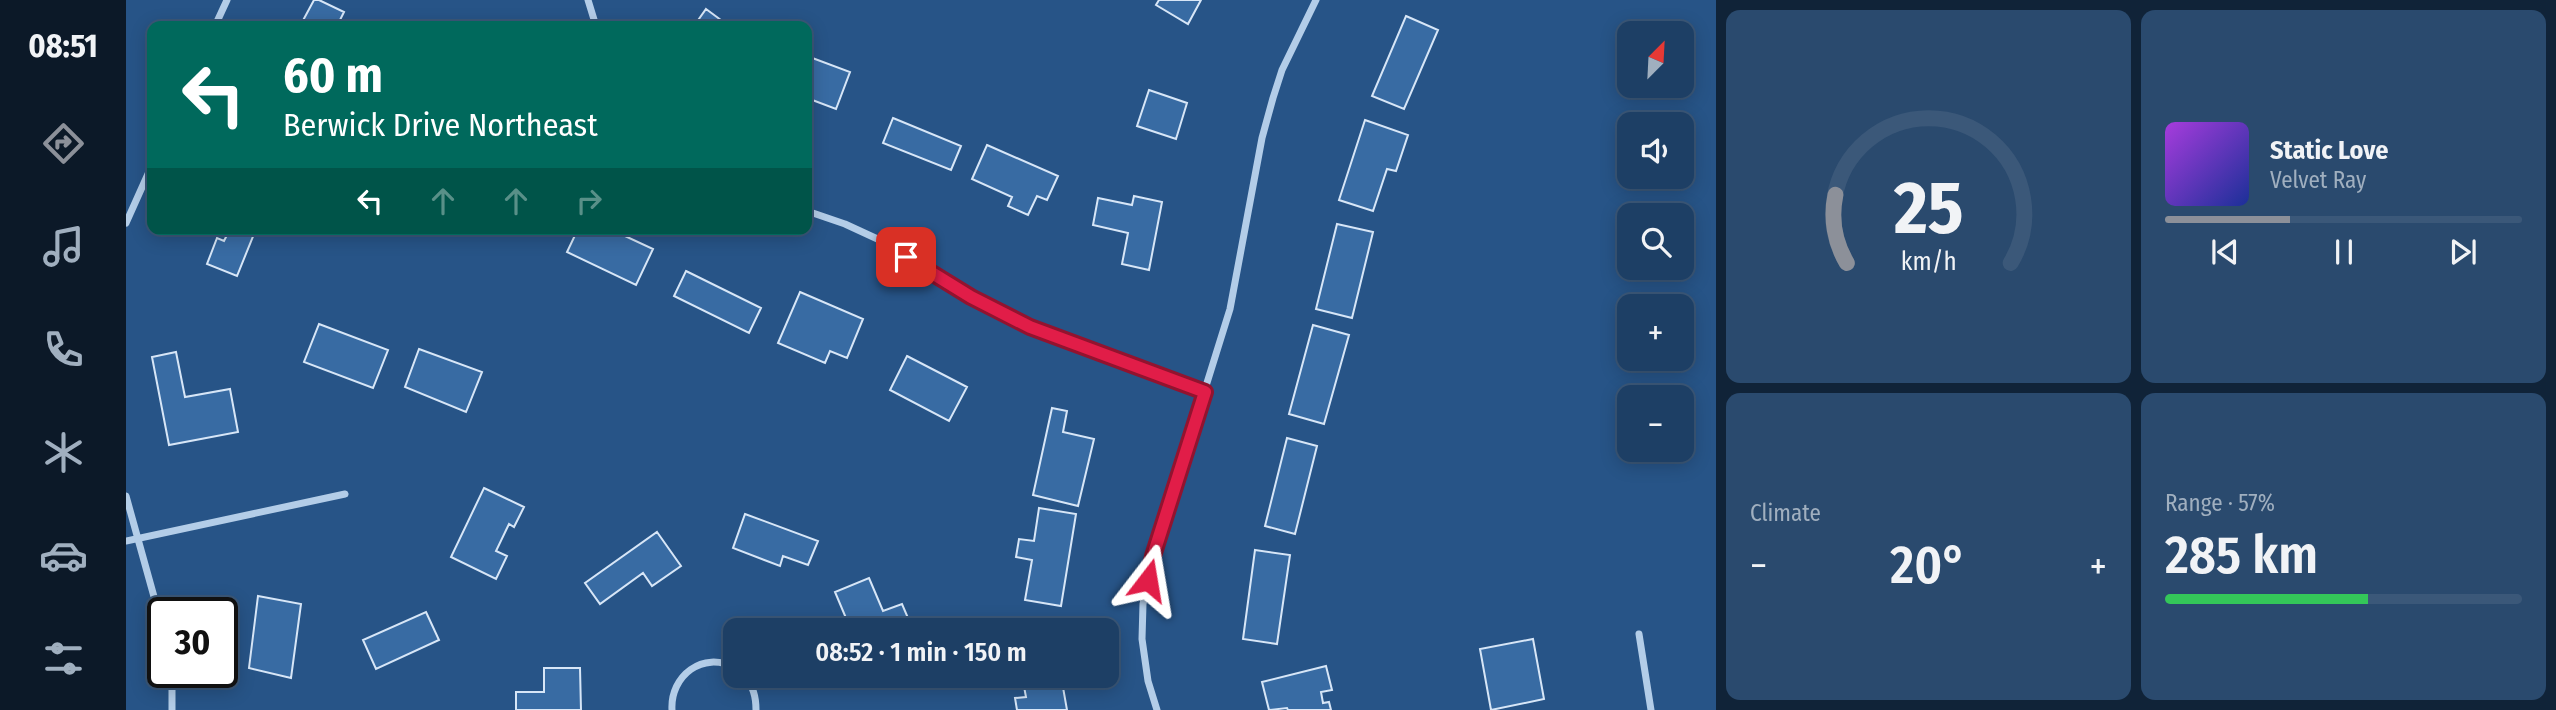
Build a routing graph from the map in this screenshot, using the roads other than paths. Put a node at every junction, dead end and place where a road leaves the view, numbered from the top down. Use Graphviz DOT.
graph roads {
  1 [pos="227,0"];
  2 [pos="588,0"];
  3 [pos="1316,0"];
  4 [pos="217,21"];
  5 [pos="594,21"];
  6 [pos="147,176"];
  7 [pos="812,213"];
  8 [pos="126,223"];
  9 [pos="1205,392"];
  10 [pos="345,494"];
  11 [pos="126,496"];
  12 [pos="137,540"];
  13 [pos="126,541"];
  14 [pos="154,597"];
  15 [pos="1639,634"];
  16 [pos="723,664"];
  17 [pos="172,688"];
  18 [pos="753,688"];
  19 [pos="172,710"];
  20 [pos="673,710"];
  21 [pos="756,710"];
  22 [pos="1157,710"];
  23 [pos="1651,710"];
  1 -- 4 [label="street"];
  2 -- 5 [label="street"];
  3 -- 9 [label="street"];
  6 -- 8 [label="street"];
  7 -- 9 [label="street"];
  9 -- 22 [label="street"];
  10 -- 12 [label="street"];
  11 -- 12 [label="street"];
  12 -- 13 [label="street"];
  12 -- 14 [label="street"];
  15 -- 23 [label="street"];
  16 -- 20 [label="street"];
  17 -- 19 [label="street"];
  18 -- 21 [label="street"];
}
